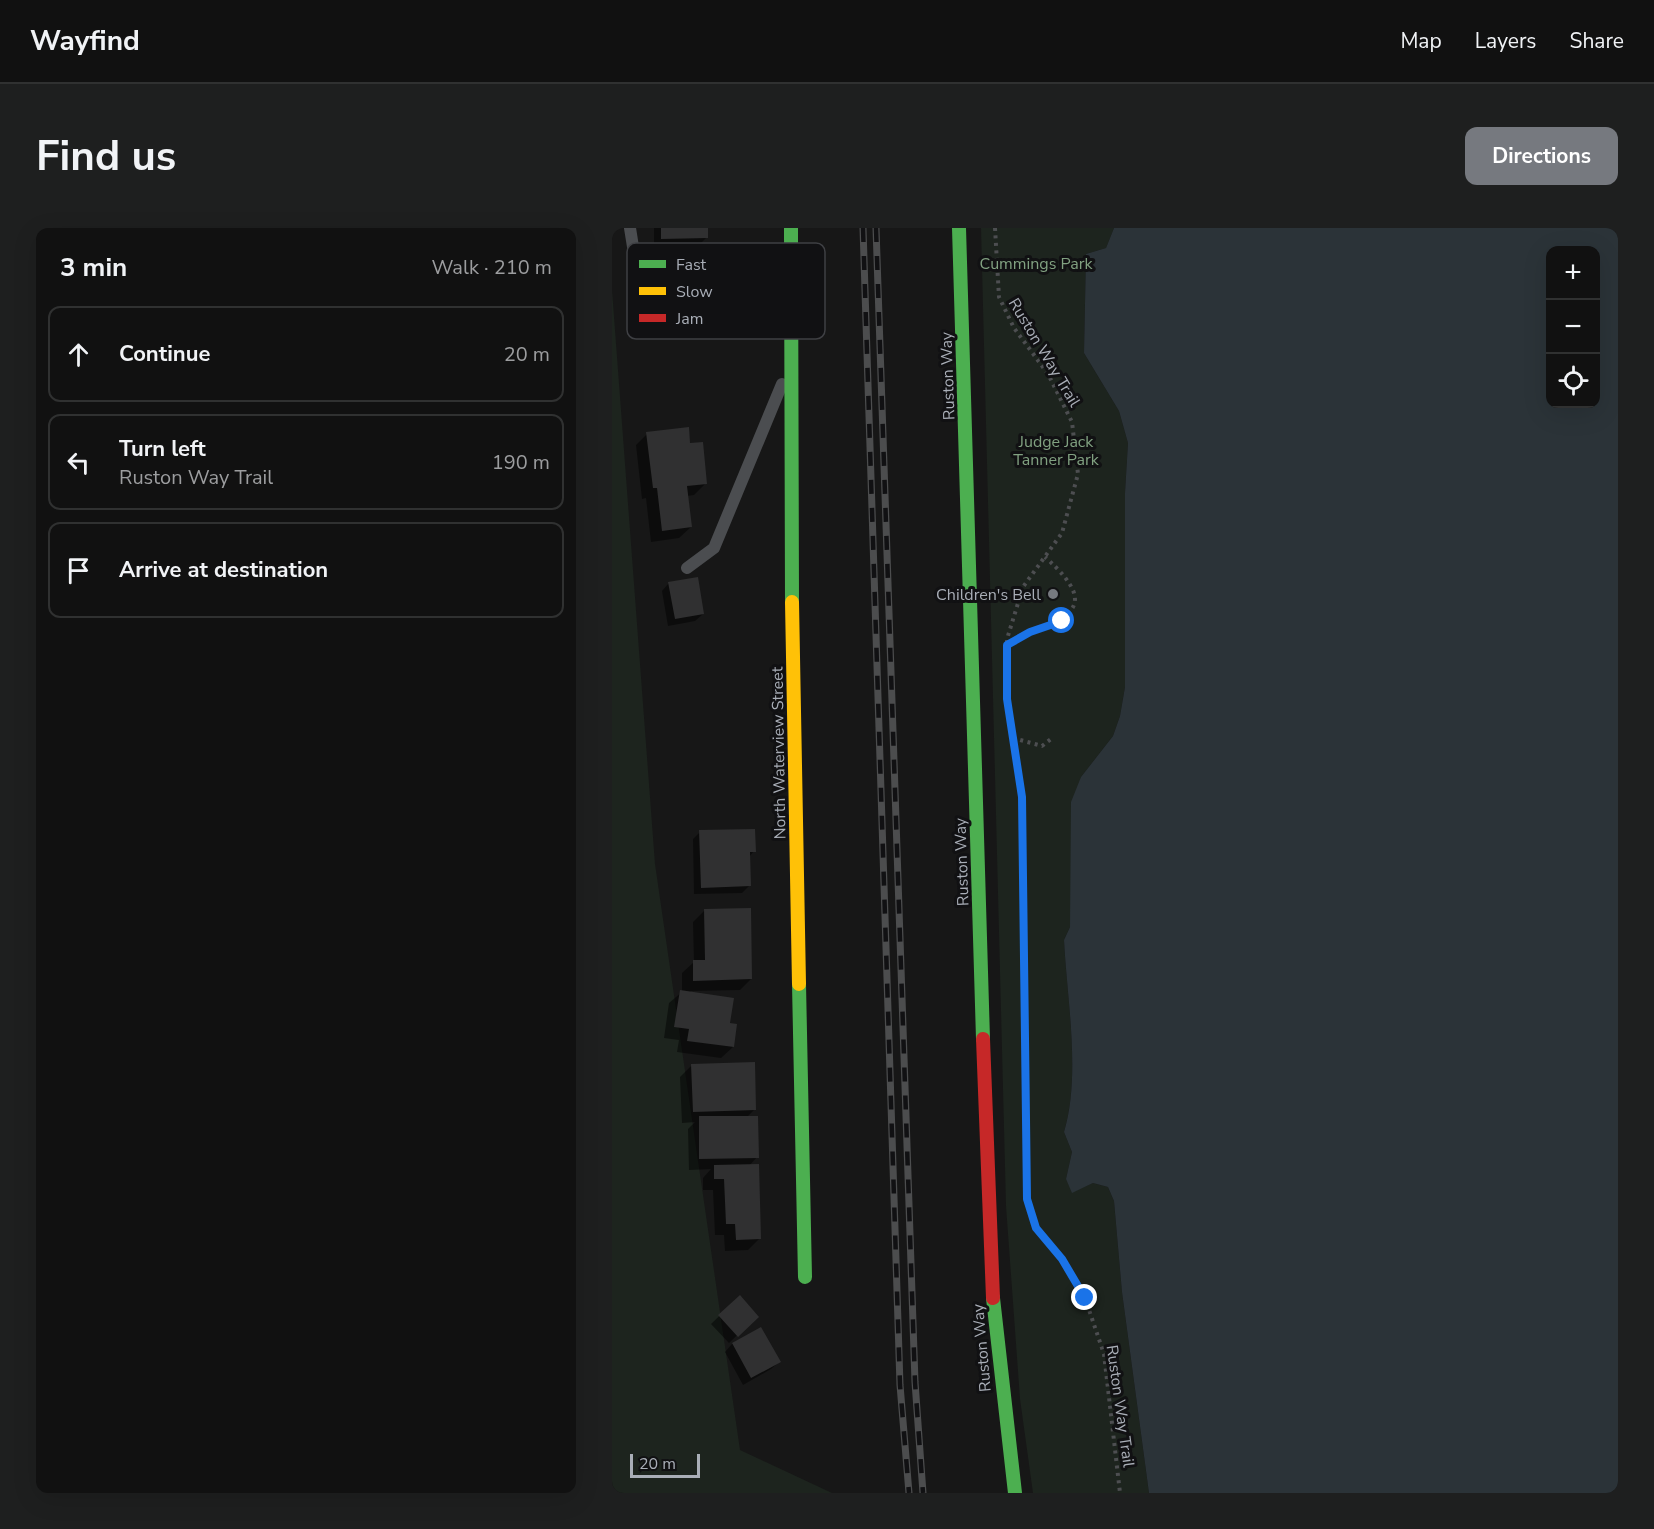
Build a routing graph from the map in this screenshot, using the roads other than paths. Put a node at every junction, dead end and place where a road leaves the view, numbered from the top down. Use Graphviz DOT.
graph roads {
  1 [pos="630,228"];
  2 [pos="791,228"];
  3 [pos="959,228"];
  4 [pos="632,243"];
  5 [pos="791,243"];
  6 [pos="792,339"];
  7 [pos="792,361"];
  8 [pos="687,568"];
  9 [pos="805,1277"];
  10 [pos="1015,1493"];
  1 -- 4 [label="lane"];
  2 -- 5 [label="main road, North Waterview Street"];
  3 -- 10 [label="main road, Ruston Way"];
  6 -- 7 [label="main road, North Waterview Street"];
  7 -- 8 [label="lane"];
  7 -- 9 [label="main road, North Waterview Street"];
}
